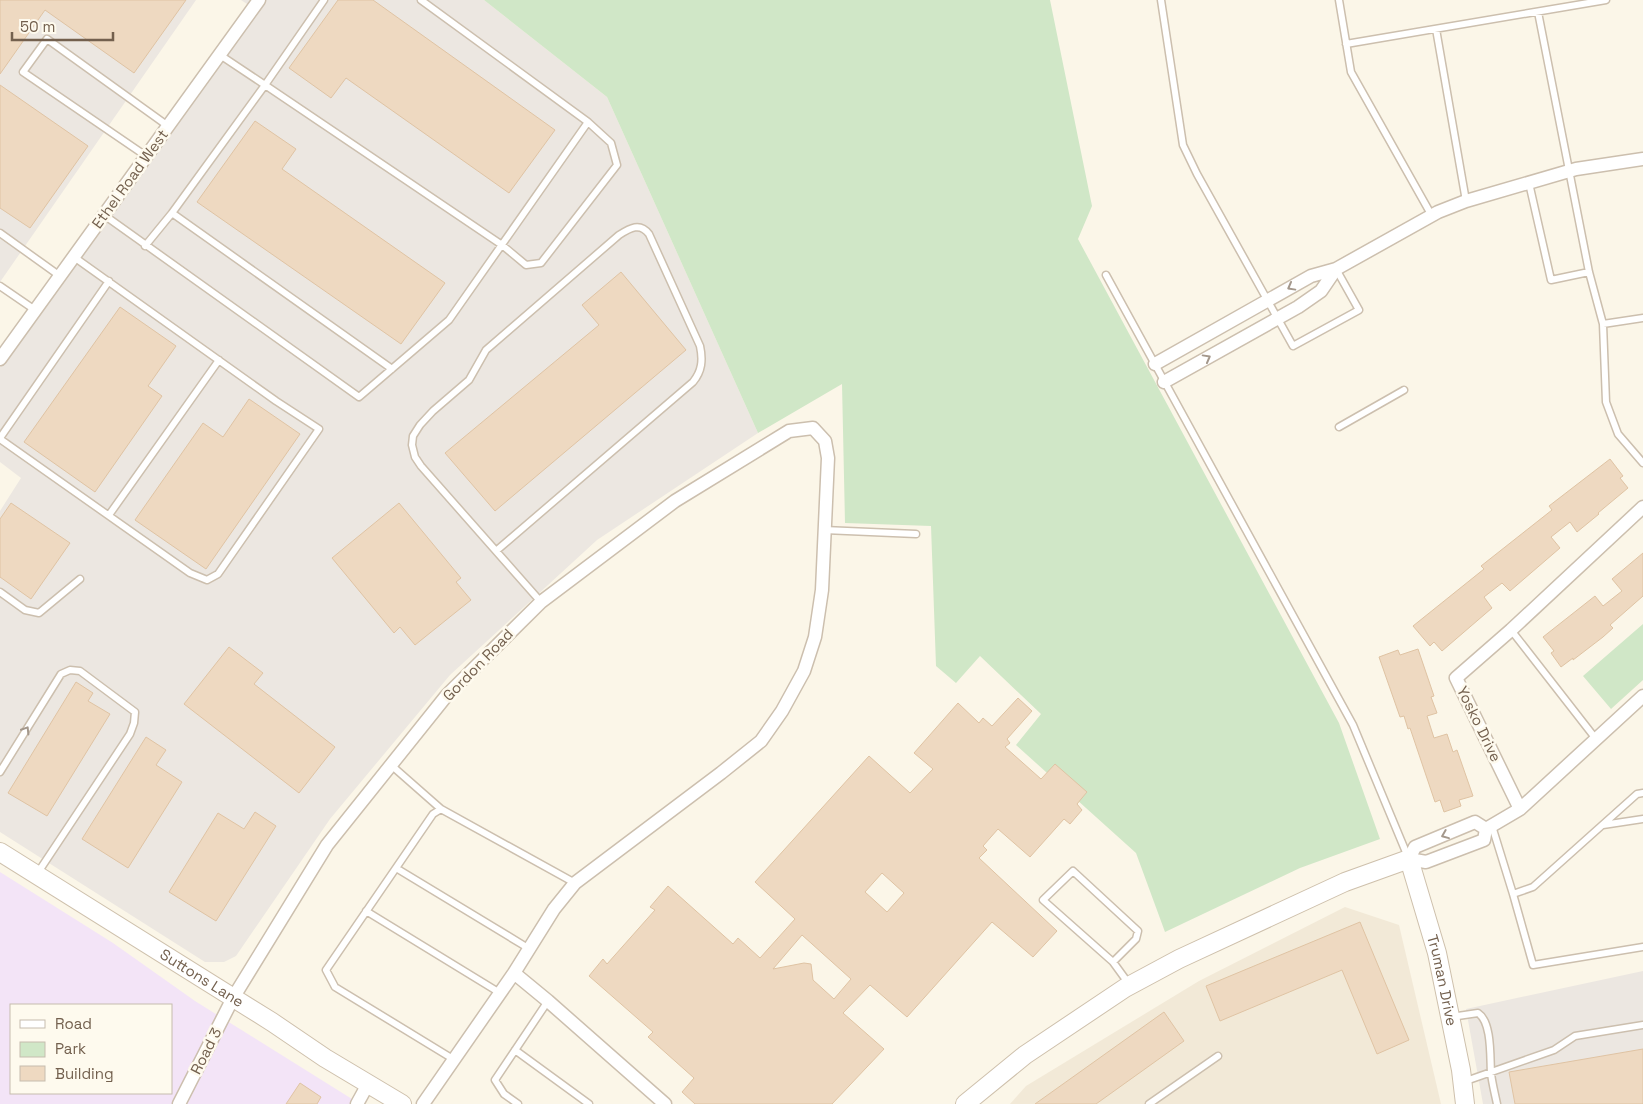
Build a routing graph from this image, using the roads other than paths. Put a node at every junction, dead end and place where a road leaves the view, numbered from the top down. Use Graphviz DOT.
graph roads {
  1 [pos="324,0"];
  2 [pos="421,0"];
  3 [pos="1160,0"];
  4 [pos="1339,0"];
  5 [pos="1606,0"];
  6 [pos="256,1"];
  7 [pos="1538,12"];
  8 [pos="1436,29"];
  9 [pos="1346,44"];
  10 [pos="220,54"];
  11 [pos="265,85"];
  12 [pos="588,122"];
  13 [pos="168,126"];
  14 [pos="146,156"];
  15 [pos="1643,159"];
  16 [pos="1569,172"];
  17 [pos="1530,183"];
  18 [pos="1466,202"];
  19 [pos="172,213"];
  20 [pos="104,215"];
  21 [pos="1432,216"];
  22 [pos="0,232"];
  23 [pos="502,245"];
  24 [pos="145,246"];
  25 [pos="74,257"];
  26 [pos="1336,270"];
  27 [pos="1589,272"];
  28 [pos="1106,275"];
  29 [pos="60,276"];
  30 [pos="109,281"];
  31 [pos="0,286"];
  32 [pos="1268,300"];
  33 [pos="35,310"];
  34 [pos="1278,318"];
  35 [pos="1643,318"];
  36 [pos="1603,324"];
  37 [pos="0,359"];
  38 [pos="219,360"];
  39 [pos="1155,364"];
  40 [pos="392,368"];
  41 [pos="1164,382"];
  42 [pos="1404,390"];
  43 [pos="1339,427"];
  44 [pos="0,438"];
  45 [pos="1643,462"];
  46 [pos="1643,507"];
  47 [pos="109,515"];
  48 [pos="824,530"];
  49 [pos="916,534"];
  50 [pos="496,551"];
  51 [pos="80,579"];
  52 [pos="0,592"];
  53 [pos="541,602"];
  54 [pos="1511,630"];
  55 [pos="1643,696"];
  56 [pos="1596,739"];
  57 [pos="391,765"];
  58 [pos="0,772"];
  59 [pos="1643,793"];
  60 [pos="441,809"];
  61 [pos="1520,809"];
  62 [pos="1643,819"];
  63 [pos="1602,825"];
  64 [pos="1489,828"];
  65 [pos="0,852"];
  66 [pos="1409,859"];
  67 [pos="396,868"];
  68 [pos="36,875"];
  69 [pos="575,883"];
  70 [pos="1513,894"];
  71 [pos="366,911"];
  72 [pos="1643,947"];
  73 [pos="528,948"];
  74 [pos="1113,962"];
  75 [pos="514,973"];
  76 [pos="1130,986"];
  77 [pos="500,993"];
  78 [pos="233,998"];
  79 [pos="548,1001"];
  80 [pos="1450,1017"];
  81 [pos="1643,1025"];
  82 [pos="515,1050"];
  83 [pos="1218,1056"];
  84 [pos="453,1059"];
  85 [pos="1491,1072"];
  86 [pos="1462,1082"];
  87 [pos="368,1084"];
  88 [pos="662,1103"];
  89 [pos="179,1104"];
  90 [pos="356,1104"];
  91 [pos="402,1104"];
  92 [pos="423,1104"];
  93 [pos="518,1104"];
  94 [pos="590,1104"];
  95 [pos="965,1104"];
  96 [pos="1149,1104"];
  97 [pos="1465,1104"];
  98 [pos="1496,1104"];
  1 -- 11 [label="lane"];
  2 -- 12 [label="lane"];
  3 -- 32 [label="lane"];
  4 -- 9 [label="lane"];
  5 -- 7 [label="lane"];
  6 -- 10 [label="street, Ethel Road West"];
  7 -- 8 [label="lane"];
  7 -- 16 [label="lane"];
  8 -- 9 [label="lane"];
  8 -- 18 [label="lane"];
  9 -- 21 [label="lane"];
  10 -- 11 [label="lane"];
  10 -- 13 [label="street, Ethel Road West"];
  11 -- 19 [label="lane"];
  11 -- 23 [label="lane"];
  12 -- 23 [label="lane"];
  12 -- 23 [label="lane"];
  13 -- 14 [label="street, Ethel Road West"];
  13 -- 14 [label="lane"];
  14 -- 20 [label="street, Ethel Road West"];
  15 -- 16 [label="street"];
  16 -- 17 [label="street"];
  16 -- 27 [label="lane"];
  17 -- 18 [label="street"];
  17 -- 27 [label="lane"];
  18 -- 21 [label="street"];
  19 -- 24 [label="lane"];
  19 -- 40 [label="lane"];
  20 -- 24 [label="lane"];
  20 -- 25 [label="street, Ethel Road West"];
  21 -- 26 [label="street"];
  22 -- 29 [label="lane"];
  23 -- 40 [label="lane"];
  24 -- 40 [label="lane"];
  25 -- 29 [label="street, Ethel Road West"];
  25 -- 30 [label="lane"];
  26 -- 32 [label="street, one-way"];
  26 -- 34 [label="street"];
  26 -- 34 [label="lane"];
  27 -- 36 [label="lane"];
  28 -- 39 [label="lane"];
  29 -- 33 [label="street, Ethel Road West"];
  30 -- 38 [label="lane"];
  30 -- 44 [label="lane"];
  31 -- 33 [label="lane"];
  32 -- 34 [label="lane"];
  32 -- 39 [label="street"];
  33 -- 37 [label="street, Ethel Road West"];
  41 -- 34 [label="street, one-way"];
  35 -- 36 [label="lane"];
  36 -- 45 [label="lane"];
  38 -- 47 [label="lane"];
  38 -- 47 [label="lane"];
  39 -- 41 [label="lane"];
  41 -- 66 [label="lane"];
  42 -- 43 [label="lane"];
  44 -- 47 [label="lane"];
  46 -- 54 [label="street, Yosko Drive"];
  48 -- 49 [label="lane"];
  48 -- 53 [label="street, Gordon Road"];
  48 -- 69 [label="street"];
  50 -- 50 [label="lane"];
  50 -- 53 [label="lane"];
  51 -- 52 [label="lane"];
  53 -- 57 [label="street, Gordon Road"];
  54 -- 56 [label="lane"];
  54 -- 61 [label="street, Yosko Drive"];
  55 -- 56 [label="street"];
  56 -- 61 [label="street"];
  57 -- 60 [label="lane"];
  57 -- 78 [label="street, Gordon Road"];
  58 -- 68 [label="lane, one-way"];
  59 -- 63 [label="lane"];
  60 -- 67 [label="lane"];
  60 -- 69 [label="lane"];
  61 -- 64 [label="street"];
  62 -- 63 [label="lane"];
  63 -- 70 [label="lane"];
  64 -- 66 [label="street"];
  64 -- 66 [label="street, one-way"];
  64 -- 70 [label="lane"];
  65 -- 68 [label="street, Suttons Lane"];
  66 -- 76 [label="street"];
  66 -- 80 [label="street, Truman Drive"];
  67 -- 71 [label="lane"];
  67 -- 73 [label="lane"];
  68 -- 78 [label="street, Suttons Lane"];
  69 -- 73 [label="street"];
  70 -- 72 [label="lane"];
  71 -- 77 [label="lane"];
  71 -- 84 [label="lane"];
  73 -- 75 [label="street"];
  74 -- 74 [label="lane"];
  74 -- 76 [label="lane"];
  75 -- 77 [label="street"];
  75 -- 79 [label="street"];
  76 -- 95 [label="street"];
  77 -- 84 [label="street"];
  78 -- 87 [label="street, Suttons Lane"];
  78 -- 89 [label="street, Road 3"];
  79 -- 82 [label="lane"];
  79 -- 88 [label="street"];
  80 -- 85 [label="lane"];
  80 -- 86 [label="street, Truman Drive"];
  81 -- 85 [label="lane"];
  82 -- 93 [label="lane"];
  82 -- 94 [label="lane"];
  83 -- 96 [label="lane"];
  84 -- 92 [label="street"];
  85 -- 86 [label="lane"];
  85 -- 98 [label="lane"];
  86 -- 97 [label="street, Truman Drive"];
  87 -- 90 [label="street"];
  87 -- 91 [label="street, Suttons Lane"];
}
